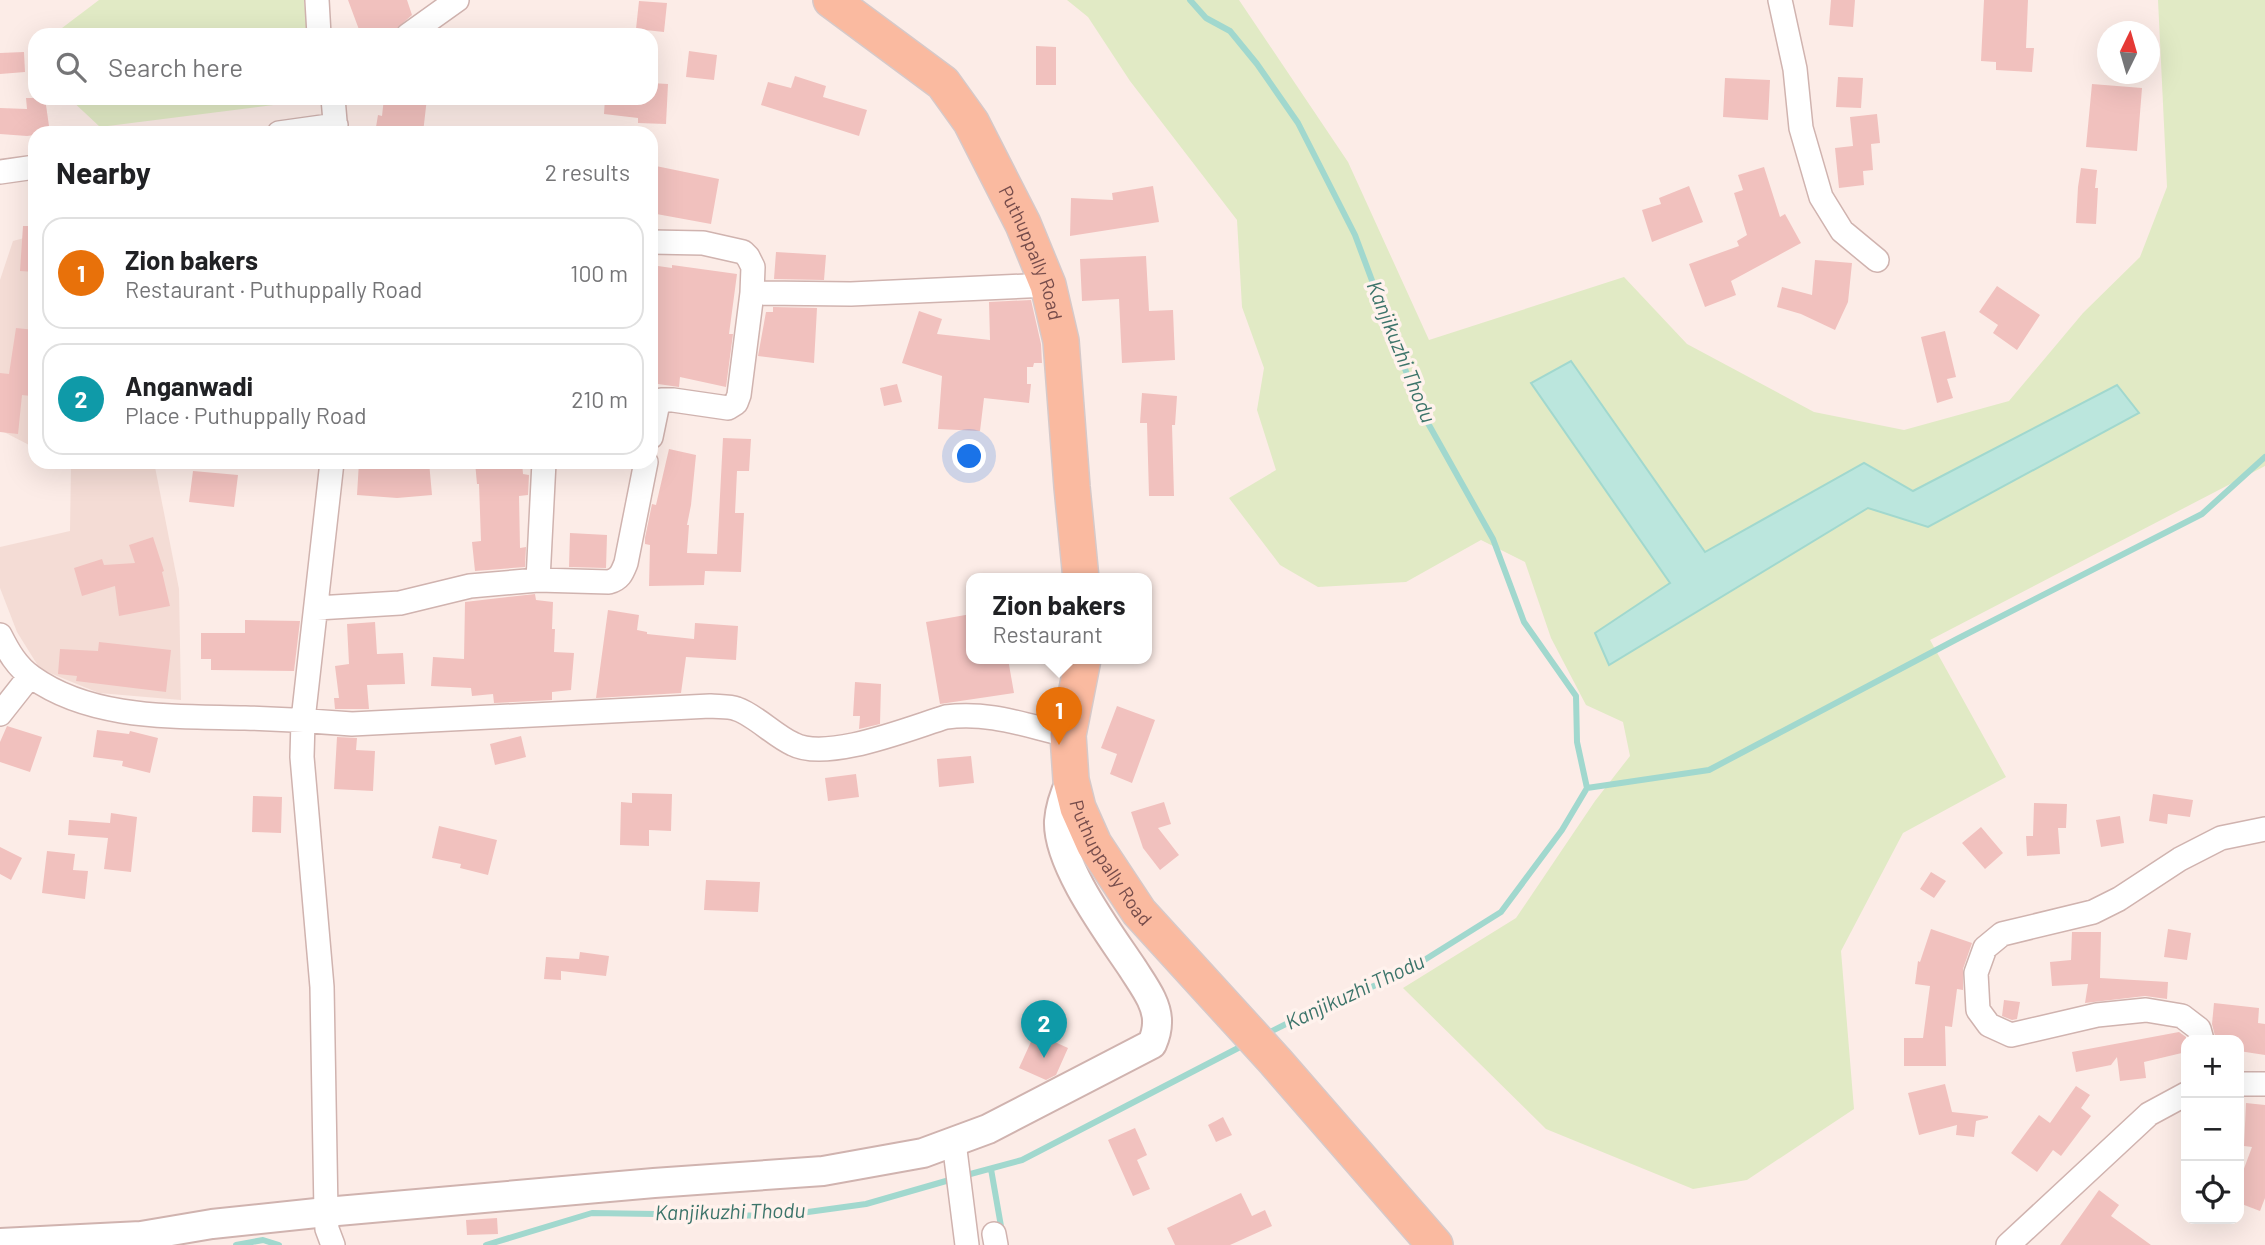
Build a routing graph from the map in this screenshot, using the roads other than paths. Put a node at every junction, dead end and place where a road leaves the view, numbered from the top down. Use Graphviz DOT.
graph roads {
  1 [pos="317,0"];
  2 [pos="457,0"];
  3 [pos="831,0"];
  4 [pos="1780,0"];
  5 [pos="319,28"];
  6 [pos="418,28"];
  7 [pos="334,105"];
  8 [pos="336,126"];
  9 [pos="28,168"];
  10 [pos="0,172"];
  11 [pos="658,242"];
  12 [pos="1877,260"];
  13 [pos="1048,285"];
  14 [pos="752,293"];
  15 [pos="658,406"];
  16 [pos="331,469"];
  17 [pos="544,469"];
  18 [pos="645,469"];
  19 [pos="1080,573"];
  20 [pos="538,580"];
  21 [pos="317,608"];
  22 [pos="0,635"];
  23 [pos="1082,664"];
  24 [pos="30,676"];
  25 [pos="0,714"];
  26 [pos="303,720"];
  27 [pos="1068,735"];
  28 [pos="1071,780"];
  29 [pos="2265,829"];
  30 [pos="2201,1035"];
  31 [pos="2244,1084"];
  32 [pos="2265,1084"];
  33 [pos="2181,1097"];
  34 [pos="954,1142"];
  35 [pos="329,1229"];
  36 [pos="0,1243"];
  37 [pos="968,1245"];
  38 [pos="1435,1245"];
  39 [pos="2008,1245"];
  1 -- 5 [label="street"];
  2 -- 6 [label="street"];
  3 -- 13 [label="main road, Puthuppally Road"];
  4 -- 12 [label="street"];
  7 -- 8 [label="street"];
  9 -- 10 [label="street"];
  11 -- 14 [label="street"];
  13 -- 14 [label="street"];
  13 -- 19 [label="main road, Puthuppally Road"];
  14 -- 15 [label="street"];
  16 -- 21 [label="street"];
  17 -- 20 [label="street"];
  18 -- 20 [label="street"];
  20 -- 21 [label="street"];
  21 -- 26 [label="street"];
  22 -- 24 [label="street"];
  23 -- 27 [label="main road, Puthuppally Road"];
  24 -- 25 [label="street"];
  24 -- 26 [label="street"];
  26 -- 27 [label="street"];
  26 -- 35 [label="street"];
  27 -- 28 [label="main road, Puthuppally Road"];
  28 -- 34 [label="street"];
  28 -- 38 [label="main road, Puthuppally Road"];
  29 -- 30 [label="street"];
  31 -- 32 [label="street"];
  33 -- 39 [label="street"];
  34 -- 35 [label="street"];
  34 -- 37 [label="street"];
  35 -- 36 [label="street"];
}
